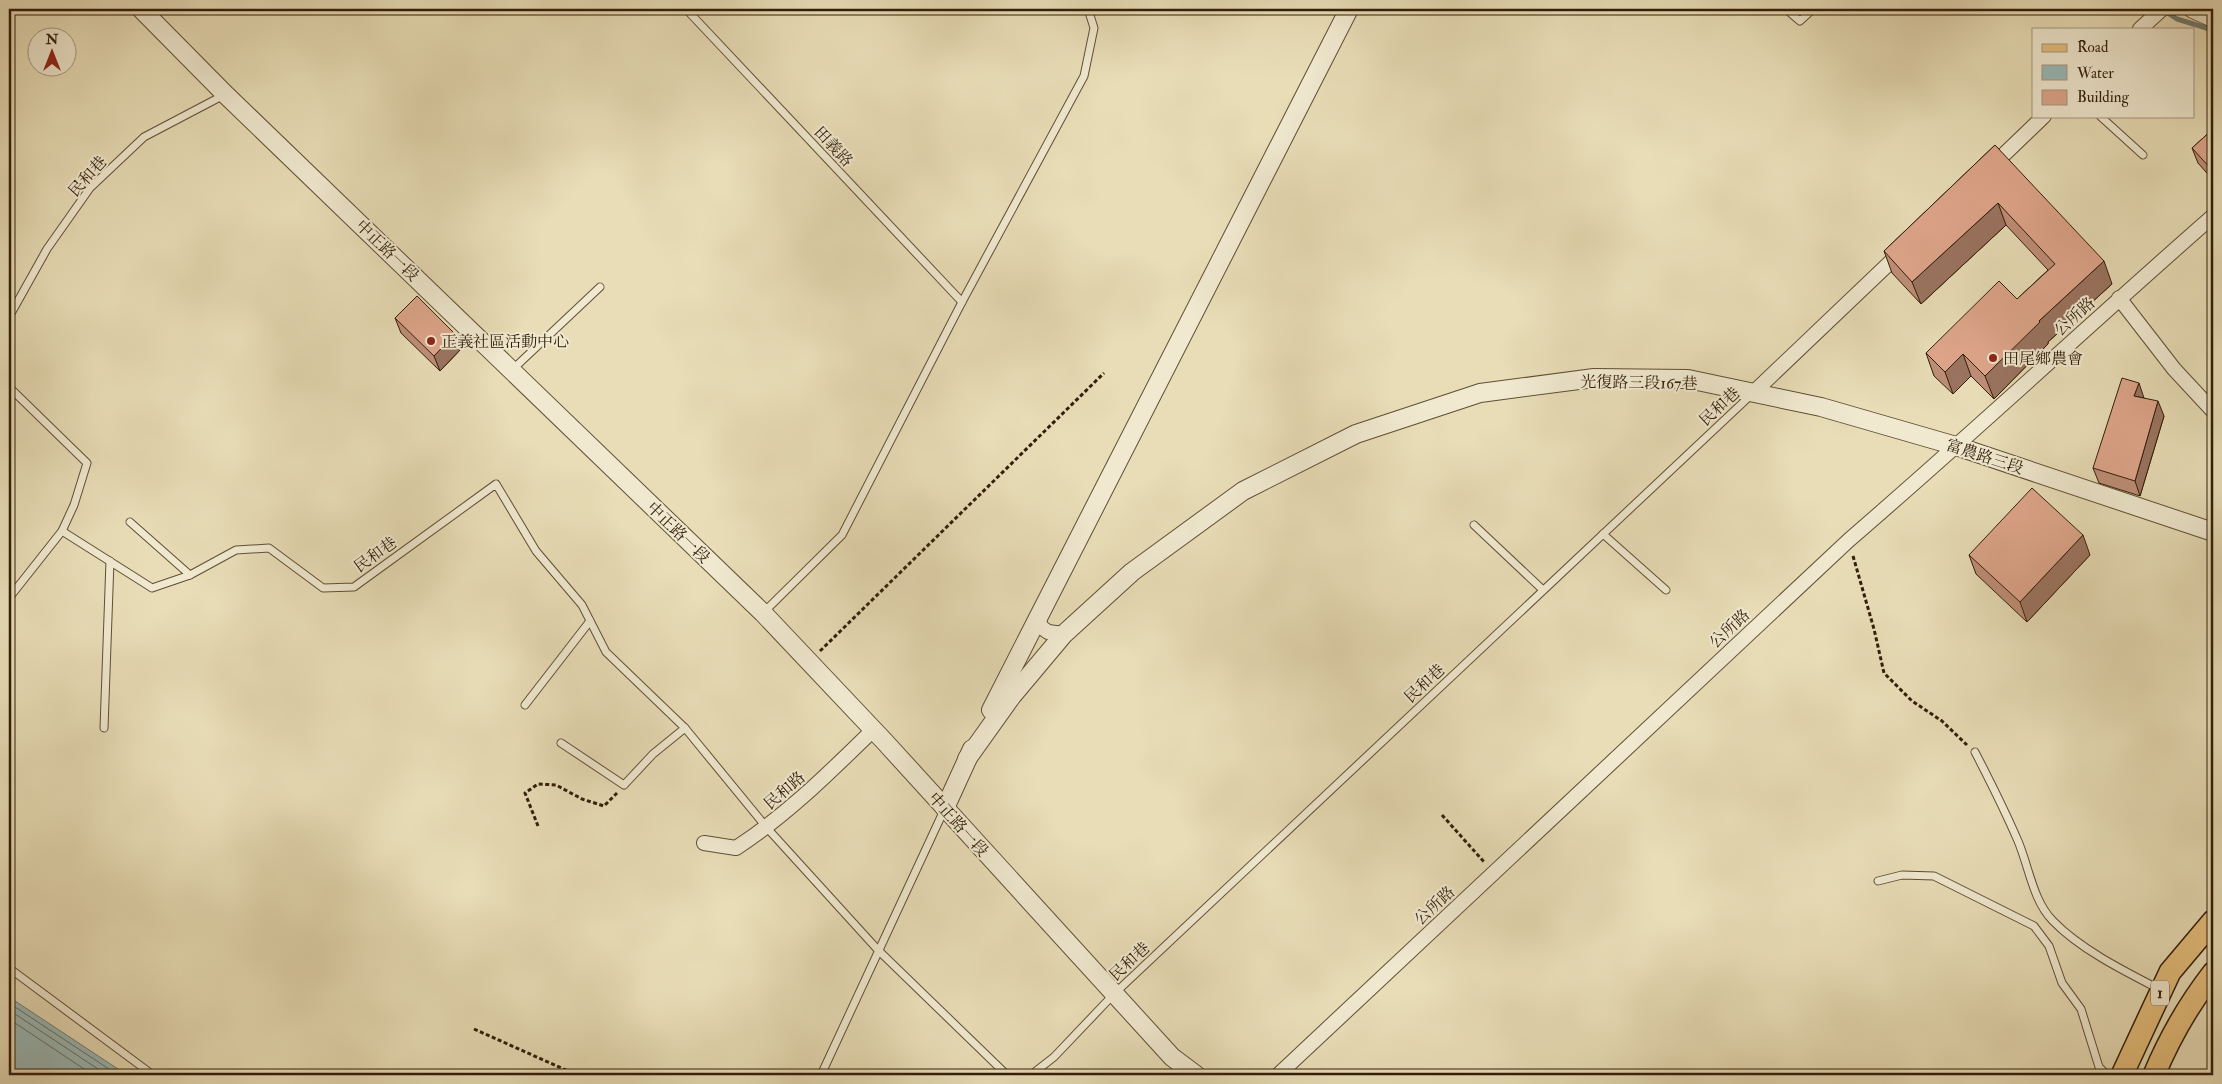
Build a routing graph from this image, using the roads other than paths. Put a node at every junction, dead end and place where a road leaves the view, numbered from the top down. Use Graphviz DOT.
graph roads {
  1 [pos="141,9"];
  2 [pos="686,9"];
  3 [pos="1088,9"];
  4 [pos="1349,9"];
  5 [pos="1786,9"];
  6 [pos="1813,9"];
  7 [pos="2162,9"];
  8 [pos="2141,28"];
  9 [pos="226,95"];
  10 [pos="2042,118"];
  11 [pos="2102,118"];
  12 [pos="2142,156"];
  13 [pos="1980,177"];
  14 [pos="2213,216"];
  15 [pos="1909,244"];
  16 [pos="600,287"];
  17 [pos="2119,298"];
  18 [pos="962,302"];
  19 [pos="9,317"];
  20 [pos="511,370"];
  21 [pos="9,387"];
  22 [pos="1753,393"];
  23 [pos="2212,406"];
  24 [pos="1956,446"];
  25 [pos="130,522"];
  26 [pos="1474,525"];
  27 [pos="62,531"];
  28 [pos="2213,532"];
  29 [pos="1603,534"];
  30 [pos="110,562"];
  31 [pos="190,575"];
  32 [pos="1543,590"];
  33 [pos="1666,590"];
  34 [pos="9,598"];
  35 [pos="763,613"];
  36 [pos="1038,617"];
  37 [pos="590,621"];
  38 [pos="1064,634"];
  39 [pos="525,705"];
  40 [pos="104,728"];
  41 [pos="685,728"];
  42 [pos="873,730"];
  43 [pos="561,743"];
  44 [pos="1974,752"];
  45 [pos="967,759"];
  46 [pos="945,808"];
  47 [pos="767,828"];
  48 [pos="704,843"];
  49 [pos="1878,881"];
  50 [pos="2213,921"];
  51 [pos="878,950"];
  52 [pos="9,968"];
  53 [pos="2213,973"];
  54 [pos="2162,990"];
  55 [pos="1114,994"];
  56 [pos="153,1075"];
  57 [pos="821,1075"];
  58 [pos="1007,1075"];
  59 [pos="1030,1075"];
  60 [pos="1196,1075"];
  61 [pos="1278,1075"];
  62 [pos="2108,1075"];
  63 [pos="2122,1075"];
  64 [pos="2154,1075"];
  1 -- 9 [label="street, 中正路一段"];
  2 -- 18 [label="lane, 田義路"];
  3 -- 18 [label="lane"];
  4 -- 36 [label="street"];
  5 -- 6 [label="lane"];
  7 -- 8 [label="street"];
  9 -- 19 [label="lane, 民和巷"];
  9 -- 20 [label="street, 中正路一段"];
  10 -- 13 [label="street"];
  11 -- 12 [label="lane"];
  14 -- 17 [label="street, 公所路"];
  15 -- 22 [label="street"];
  16 -- 20 [label="lane"];
  17 -- 23 [label="street"];
  17 -- 24 [label="street, 公所路"];
  18 -- 35 [label="lane"];
  20 -- 35 [label="street, 中正路一段"];
  21 -- 27 [label="lane"];
  22 -- 24 [label="street, 富農路三段"];
  22 -- 29 [label="lane, 民和巷"];
  22 -- 38 [label="street, 光復路三段167巷"];
  24 -- 28 [label="street, 富農路三段"];
  24 -- 61 [label="street, 公所路"];
  25 -- 31 [label="lane"];
  26 -- 32 [label="lane"];
  27 -- 30 [label="lane, 民和巷"];
  27 -- 34 [label="lane"];
  29 -- 32 [label="lane, 民和巷"];
  29 -- 33 [label="lane"];
  30 -- 31 [label="lane, 民和巷"];
  30 -- 40 [label="lane"];
  31 -- 37 [label="lane, 民和巷"];
  32 -- 55 [label="lane, 民和巷"];
  35 -- 42 [label="street, 中正路一段"];
  36 -- 38 [label="street"];
  36 -- 45 [label="street"];
  37 -- 39 [label="lane"];
  37 -- 41 [label="lane, 民和巷"];
  38 -- 45 [label="street, 光復路三段167巷"];
  41 -- 43 [label="lane"];
  41 -- 47 [label="lane, 民和巷"];
  42 -- 46 [label="street, 中正路一段"];
  42 -- 47 [label="street, 民和路"];
  44 -- 54 [label="lane"];
  45 -- 46 [label="street"];
  46 -- 51 [label="lane"];
  46 -- 55 [label="street, 中正路一段"];
  47 -- 48 [label="street, 民和路"];
  47 -- 51 [label="lane, 民和巷"];
  49 -- 62 [label="lane"];
  50 -- 54 [label="main road, 1"];
  51 -- 57 [label="lane"];
  51 -- 58 [label="lane, 民和巷"];
  52 -- 56 [label="lane"];
  53 -- 64 [label="main road, 1"];
  54 -- 63 [label="main road, 1"];
  55 -- 59 [label="lane, 民和巷"];
  55 -- 60 [label="street, 中正路一段"];
}
